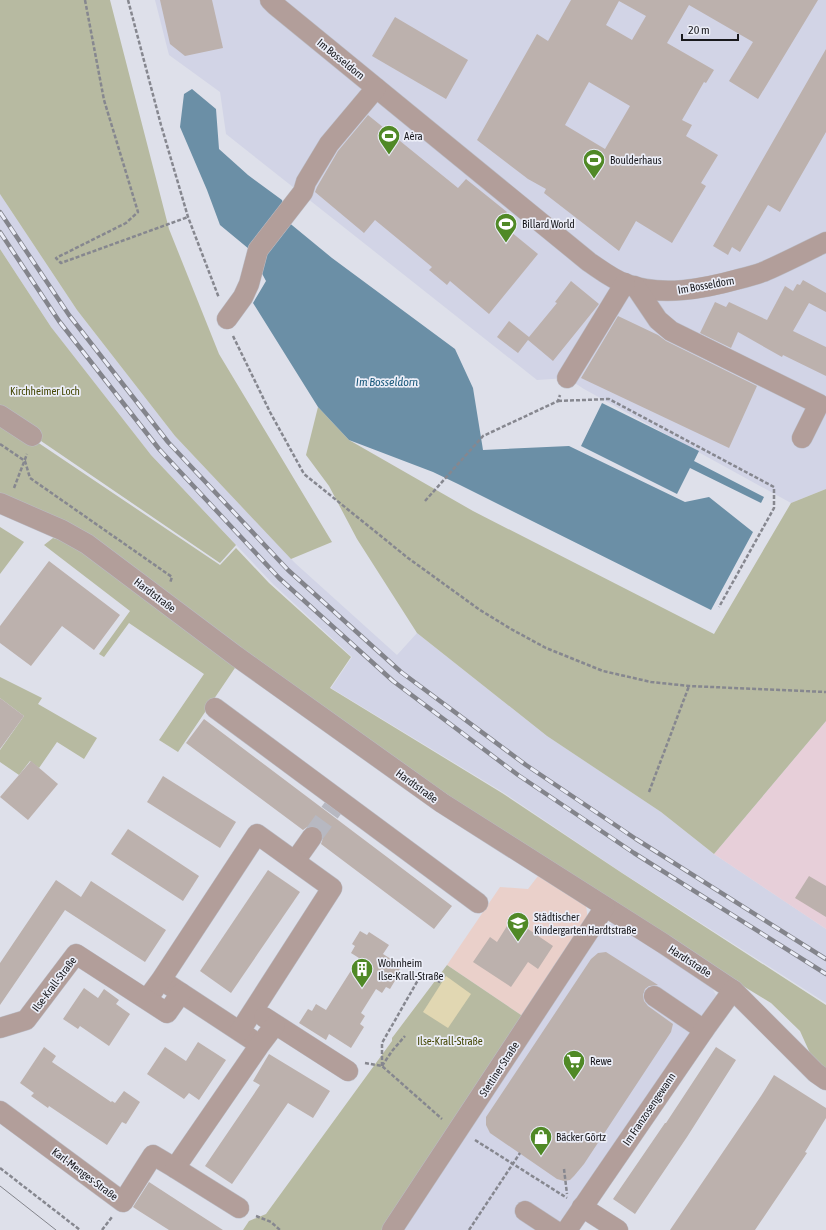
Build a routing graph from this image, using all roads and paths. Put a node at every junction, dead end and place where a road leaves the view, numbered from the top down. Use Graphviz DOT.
graph roads {
  1 [pos="86,0"];
  2 [pos="128,0"];
  3 [pos="270,0"];
  4 [pos="376,88"];
  5 [pos="188,217"];
  6 [pos="826,242"];
  7 [pos="630,285"];
  8 [pos="227,320"];
  9 [pos="567,378"];
  10 [pos="558,401"];
  11 [pos="0,415"];
  12 [pos="32,436"];
  13 [pos="802,438"];
  14 [pos="0,444"];
  15 [pos="25,461"];
  16 [pos="425,502"];
  17 [pos="3,504"];
  18 [pos="162,600"];
  19 [pos="719,607"];
  20 [pos="689,686"];
  21 [pos="826,692"];
  22 [pos="215,708"];
  23 [pos="649,792"];
  24 [pos="312,837"];
  25 [pos="295,861"];
  26 [pos="478,903"];
  27 [pos="605,907"];
  28 [pos="161,980"];
  29 [pos="442,983"];
  30 [pos="733,990"];
  31 [pos="181,993"];
  32 [pos="654,996"];
  33 [pos="147,999"];
  34 [pos="254,1010"];
  35 [pos="276,1025"];
  36 [pos="0,1028"];
  37 [pos="704,1030"];
  38 [pos="240,1031"];
  39 [pos="405,1036"];
  40 [pos="259,1046"];
  41 [pos="382,1066"];
  42 [pos="348,1072"];
  43 [pos="826,1080"];
  44 [pos="0,1111"];
  45 [pos="459,1130"];
  46 [pos="520,1153"];
  47 [pos="513,1164"];
  48 [pos="0,1168"];
  49 [pos="175,1168"];
  50 [pos="564,1169"];
  51 [pos="575,1203"];
  52 [pos="240,1208"];
  53 [pos="526,1211"];
  54 [pos="80,1230"];
  55 [pos="280,1230"];
  56 [pos="392,1230"];
  57 [pos="469,1230"];
  58 [pos="554,1230"];
  59 [pos="567,1230"];
  60 [pos="618,1230"];
  1 -- 5 [label="path"];
  2 -- 5 [label="path"];
  3 -- 4 [label="street, Im Bosseldorn"];
  4 -- 7 [label="street, Im Bosseldorn"];
  4 -- 8 [label="street"];
  5 -- 8 [label="path"];
  6 -- 7 [label="street, Im Bosseldorn"];
  7 -- 9 [label="street"];
  7 -- 13 [label="street"];
  8 -- 20 [label="path"];
  9 -- 10 [label="path"];
  10 -- 16 [label="path"];
  10 -- 19 [label="path"];
  11 -- 12 [label="street"];
  14 -- 15 [label="path"];
  15 -- 17 [label="path"];
  15 -- 18 [label="path"];
  17 -- 18 [label="street, Hardtstraße"];
  18 -- 27 [label="street, Hardtstraße"];
  20 -- 21 [label="path"];
  20 -- 23 [label="path"];
  22 -- 26 [label="street"];
  24 -- 25 [label="street"];
  25 -- 28 [label="street"];
  25 -- 34 [label="street"];
  27 -- 30 [label="street, Hardtstraße"];
  27 -- 45 [label="street, Stettiner Straße"];
  28 -- 31 [label="street"];
  28 -- 33 [label="street"];
  29 -- 41 [label="path"];
  30 -- 37 [label="street, Im Franzosengewann"];
  30 -- 43 [label="street, Hardtstraße"];
  31 -- 33 [label="street, Ilse-Krall-Straße"];
  31 -- 38 [label="street"];
  32 -- 37 [label="street"];
  33 -- 36 [label="street, Ilse-Krall-Straße"];
  34 -- 35 [label="street"];
  34 -- 38 [label="street"];
  35 -- 40 [label="street"];
  35 -- 42 [label="street"];
  37 -- 51 [label="street, Im Franzosengewann"];
  38 -- 40 [label="street"];
  39 -- 41 [label="path"];
  40 -- 49 [label="street"];
  41 -- 42 [label="path"];
  41 -- 45 [label="path"];
  44 -- 49 [label="street, Karl-Menges-Straße"];
  45 -- 47 [label="path"];
  45 -- 56 [label="street, Stettiner Straße"];
  46 -- 47 [label="path"];
  47 -- 51 [label="path"];
  47 -- 57 [label="path"];
  48 -- 54 [label="path"];
  49 -- 52 [label="street, Karl-Menges-Straße"];
  50 -- 51 [label="path"];
  51 -- 59 [label="street, Im Franzosengewann"];
  51 -- 60 [label="street"];
  52 -- 55 [label="path"];
  53 -- 58 [label="street"];
}
